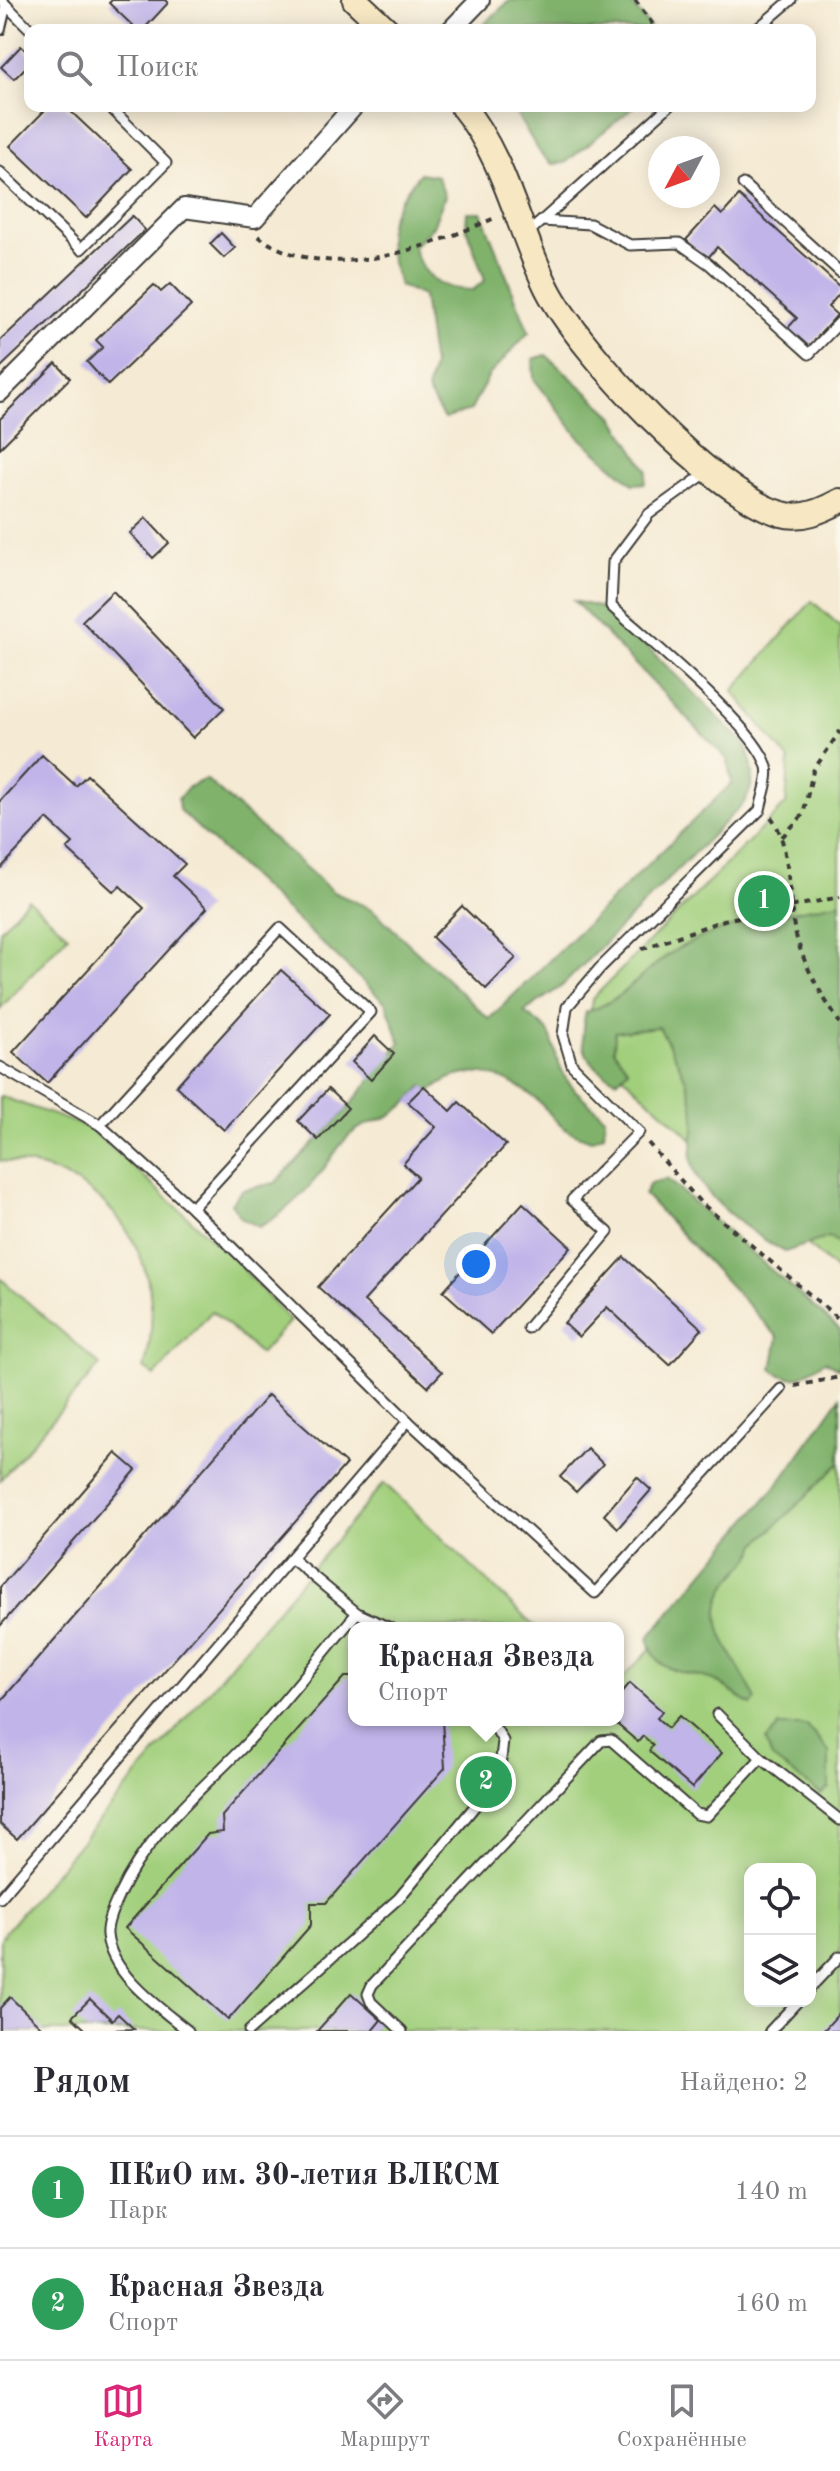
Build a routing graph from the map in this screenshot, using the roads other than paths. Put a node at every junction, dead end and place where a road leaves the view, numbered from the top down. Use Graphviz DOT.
graph roads {
  1 [pos="355,0"];
  2 [pos="480,0"];
  3 [pos="791,0"];
  4 [pos="2,6"];
  5 [pos="24,24"];
  6 [pos="381,24"];
  7 [pos="457,24"];
  8 [pos="763,24"];
  9 [pos="0,30"];
  10 [pos="115,112"];
  11 [pos="349,112"];
  12 [pos="466,112"];
  13 [pos="662,112"];
  14 [pos="0,172"];
  15 [pos="743,184"];
  16 [pos="534,229"];
  17 [pos="840,272"];
  18 [pos="840,322"];
  19 [pos="0,392"];
  20 [pos="709,471"];
  21 [pos="840,501"];
  22 [pos="0,1067"];
  23 [pos="100,1125"];
  24 [pos="192,1208"];
  25 [pos="528,1328"];
  26 [pos="781,1389"];
  27 [pos="408,1421"];
  28 [pos="291,1558"];
  29 [pos="357,1613"];
  30 [pos="349,1622"];
  31 [pos="377,1622"];
  32 [pos="348,1624"];
  33 [pos="717,1714"];
  34 [pos="494,1726"];
  35 [pos="761,1758"];
  36 [pos="840,1820"];
  37 [pos="0,1898"];
  38 [pos="840,1956"];
  39 [pos="816,1982"];
  40 [pos="792,2007"];
  41 [pos="188,2031"];
  42 [pos="249,2031"];
  43 [pos="402,2031"];
  44 [pos="770,2031"];
  1 -- 6 [label="main road"];
  2 -- 7 [label="street"];
  3 -- 8 [label="lane"];
  4 -- 5 [label="lane"];
  4 -- 9 [label="lane"];
  10 -- 14 [label="lane"];
  11 -- 19 [label="street"];
  12 -- 16 [label="main road"];
  13 -- 16 [label="lane"];
  15 -- 17 [label="lane"];
  16 -- 18 [label="lane"];
  16 -- 20 [label="main road"];
  20 -- 21 [label="main road"];
  20 -- 25 [label="lane"];
  22 -- 23 [label="lane"];
  23 -- 24 [label="lane"];
  23 -- 24 [label="lane"];
  24 -- 27 [label="lane"];
  26 -- 27 [label="lane"];
  27 -- 28 [label="lane"];
  28 -- 29 [label="lane"];
  28 -- 37 [label="lane"];
  29 -- 30 [label="lane"];
  29 -- 31 [label="lane"];
  32 -- 41 [label="lane"];
  33 -- 35 [label="lane"];
  34 -- 42 [label="lane"];
  35 -- 36 [label="lane"];
  35 -- 43 [label="lane"];
  38 -- 39 [label="lane"];
  40 -- 44 [label="lane"];
}
